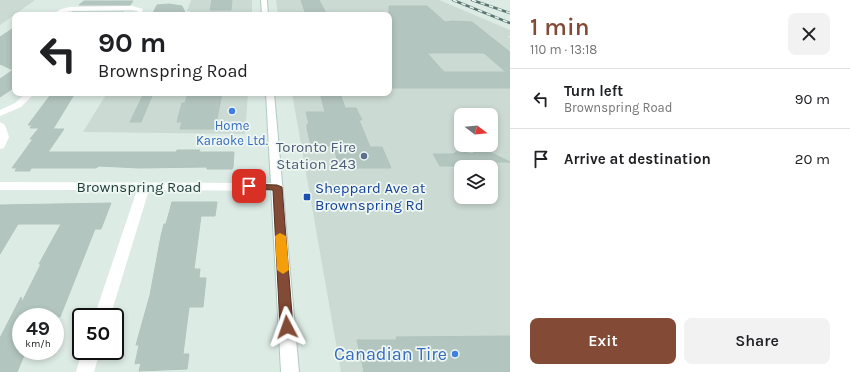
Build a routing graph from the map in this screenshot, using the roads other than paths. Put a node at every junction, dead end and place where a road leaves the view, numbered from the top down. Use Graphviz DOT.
graph roads {
  1 [pos="264,0"];
  2 [pos="60,12"];
  3 [pos="140,12"];
  4 [pos="264,12"];
  5 [pos="27,96"];
  6 [pos="270,96"];
  7 [pos="0,112"];
  8 [pos="0,125"];
  9 [pos="0,146"];
  10 [pos="0,186"];
  11 [pos="144,187"];
  12 [pos="277,187"];
  13 [pos="105,308"];
  14 [pos="89,360"];
  15 [pos="85,372"];
  16 [pos="290,372"];
  1 -- 4 [label="street"];
  2 -- 3 [label="street"];
  5 -- 7 [label="street"];
  6 -- 12 [label="street"];
  8 -- 9 [label="street"];
  10 -- 11 [label="street, Brownspring Road"];
  11 -- 12 [label="street, Brownspring Road"];
  11 -- 13 [label="street"];
  12 -- 16 [label="street"];
  14 -- 15 [label="street"];
}
